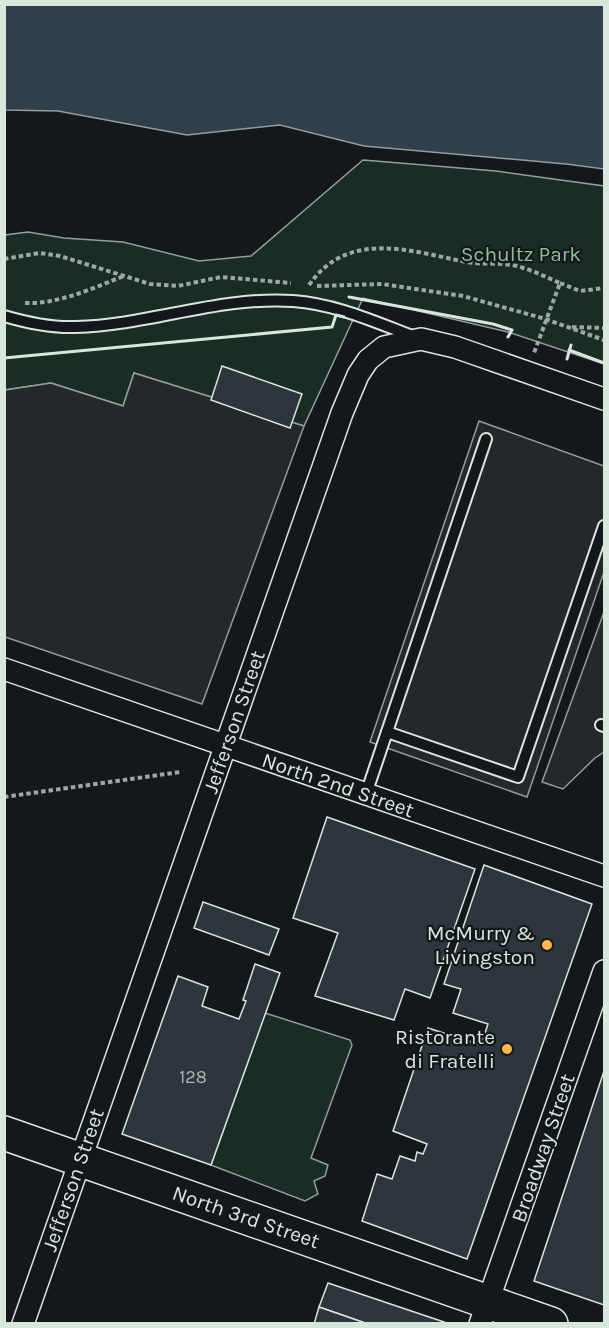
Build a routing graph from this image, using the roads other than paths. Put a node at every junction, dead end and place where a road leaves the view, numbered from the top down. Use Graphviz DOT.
graph roads {
  1 [pos="4,316"];
  2 [pos="421,339"];
  3 [pos="604,399"];
  4 [pos="486,439"];
  5 [pos="604,526"];
  6 [pos="4,669"];
  7 [pos="387,732"];
  8 [pos="225,746"];
  9 [pos="366,794"];
  10 [pos="604,876"];
  11 [pos="604,971"];
  12 [pos="4,1133"];
  13 [pos="80,1159"];
  14 [pos="484,1313"];
  15 [pos="23,1323"];
  16 [pos="550,1323"];
  1 -- 2 [label="lane"];
  2 -- 3 [label="street, Jefferson Street"];
  2 -- 8 [label="street, Jefferson Street"];
  4 -- 7 [label="lane"];
  5 -- 7 [label="lane"];
  6 -- 8 [label="street, North 2nd Street"];
  7 -- 9 [label="lane"];
  8 -- 9 [label="street, North 2nd Street"];
  8 -- 13 [label="street, Jefferson Street"];
  9 -- 10 [label="street, North 2nd Street"];
  11 -- 14 [label="street, Broadway Street"];
  12 -- 13 [label="main road, North 3rd Street"];
  13 -- 14 [label="main road, North 3rd Street"];
  13 -- 15 [label="street, Jefferson Street"];
  14 -- 16 [label="main road, North 3rd Street"];
}
